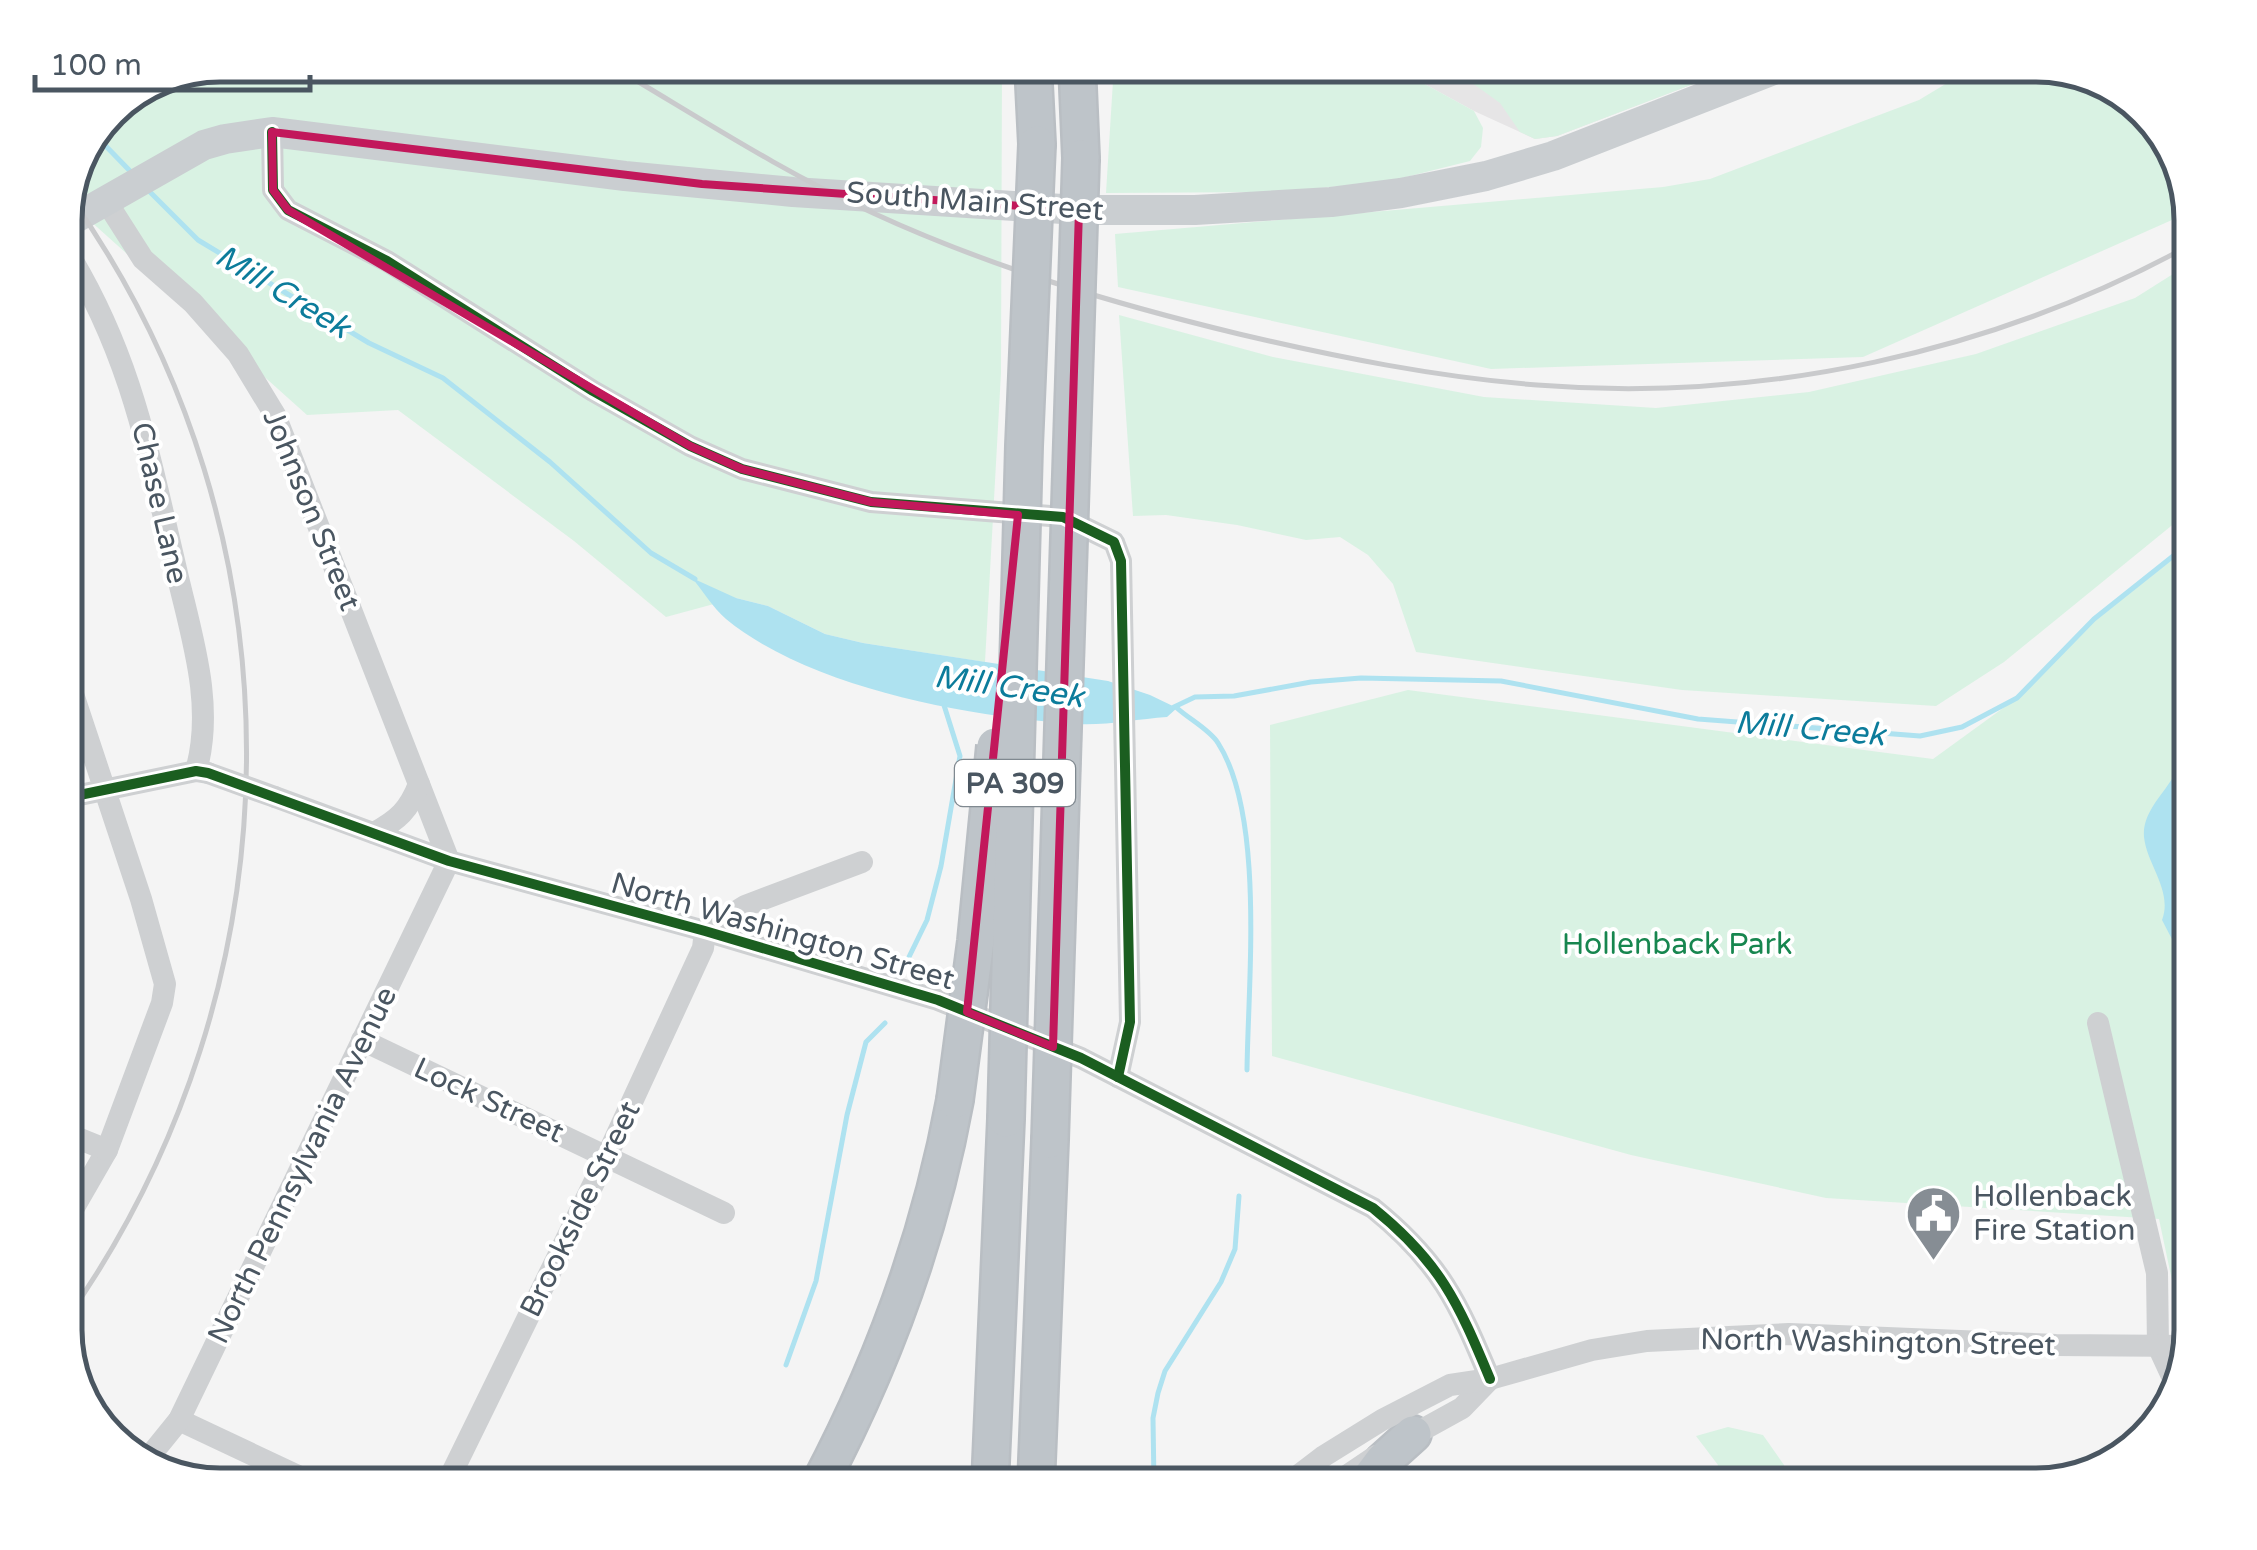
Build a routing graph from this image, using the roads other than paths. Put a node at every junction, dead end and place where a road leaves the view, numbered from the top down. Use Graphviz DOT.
graph roads {
  1 [pos="1036,83"];
  2 [pos="1081,83"];
  3 [pos="1740,83"];
  4 [pos="272,132"];
  5 [pos="114,196"];
  6 [pos="83,214"];
  7 [pos="83,277"];
  8 [pos="1024,446"];
  9 [pos="83,724"];
  10 [pos="202,772"];
  11 [pos="418,784"];
  12 [pos="105,789"];
  13 [pos="83,794"];
  14 [pos="374,833"];
  15 [pos="449,861"];
  16 [pos="862,862"];
  17 [pos="705,930"];
  18 [pos="2098,1023"];
  19 [pos="362,1040"];
  20 [pos="1118,1077"];
  21 [pos="83,1140"];
  22 [pos="107,1150"];
  23 [pos="607,1156"];
  24 [pos="1048,1180"];
  25 [pos="83,1192"];
  26 [pos="724,1213"];
  27 [pos="2158,1346"];
  28 [pos="2173,1346"];
  29 [pos="2169,1368"];
  30 [pos="1490,1379"];
  31 [pos="179,1420"];
  32 [pos="1413,1434"];
  33 [pos="155,1450"];
  34 [pos="282,1468"];
  35 [pos="454,1468"];
  36 [pos="828,1468"];
  37 [pos="991,1468"];
  38 [pos="1037,1468"];
  39 [pos="1058,1468"];
  40 [pos="1308,1468"];
  41 [pos="1360,1468"];
  42 [pos="1378,1468"];
  1 -- 8 [label="highway, PA 309, bridge"];
  2 -- 24 [label="highway, PA 309, bridge"];
  3 -- 4 [label="main road, South Main Street"];
  4 -- 5 [label="main road, South Main Street"];
  4 -- 20 [label="street"];
  5 -- 6 [label="main road, South Main Street"];
  5 -- 11 [label="street, Johnson Street"];
  7 -- 10 [label="street, Chase Lane"];
  8 -- 36 [label="highway, bridge"];
  8 -- 37 [label="highway, PA 309, bridge"];
  9 -- 12 [label="street"];
  10 -- 12 [label="street"];
  10 -- 14 [label="street, North Washington Street, bridge"];
  11 -- 14 [label="street"];
  11 -- 15 [label="street, Johnson Street"];
  12 -- 13 [label="street"];
  12 -- 22 [label="street"];
  14 -- 15 [label="street, North Washington Street"];
  15 -- 17 [label="street, North Washington Street"];
  15 -- 19 [label="street, North Pennsylvania Avenue"];
  16 -- 17 [label="street, North Washington Street"];
  17 -- 20 [label="street, North Washington Street"];
  17 -- 23 [label="street, Brookside Street"];
  18 -- 27 [label="street"];
  19 -- 23 [label="street, Lock Street"];
  19 -- 31 [label="street, North Pennsylvania Avenue"];
  20 -- 30 [label="street, North Washington Street"];
  21 -- 22 [label="street"];
  22 -- 25 [label="street"];
  23 -- 26 [label="street, Lock Street"];
  23 -- 35 [label="street, Brookside Street"];
  24 -- 38 [label="highway, PA 309"];
  24 -- 39 [label="highway"];
  27 -- 28 [label="street, North Washington Street"];
  27 -- 29 [label="street"];
  27 -- 30 [label="street, North Washington Street"];
  30 -- 32 [label="street"];
  30 -- 40 [label="street"];
  31 -- 33 [label="street, North Pennsylvania Avenue"];
  31 -- 34 [label="street"];
  32 -- 41 [label="street"];
  32 -- 42 [label="highway"];
}
